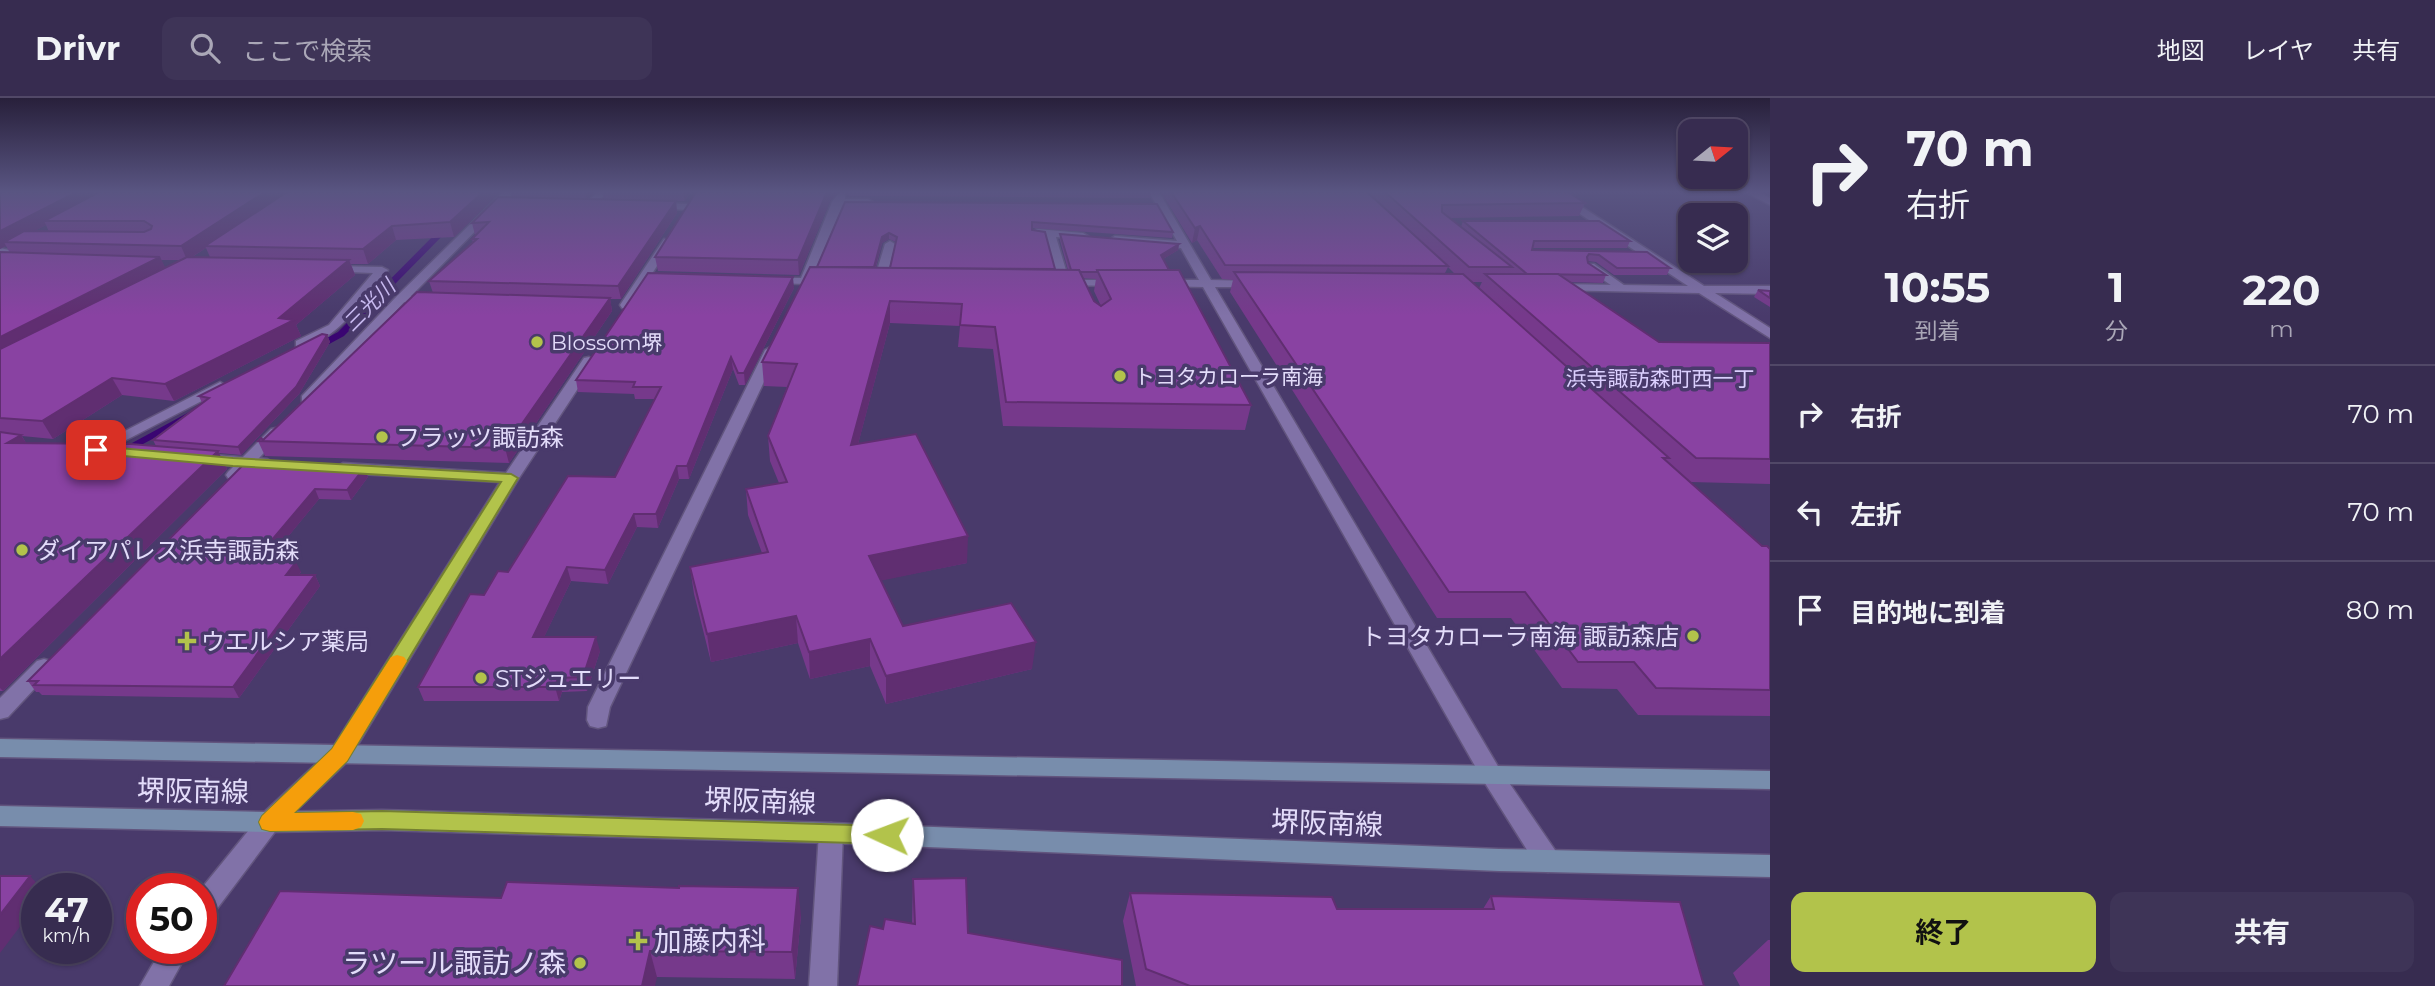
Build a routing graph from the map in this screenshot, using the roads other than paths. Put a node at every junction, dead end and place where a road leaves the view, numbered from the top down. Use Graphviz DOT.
graph roads {
  1 [pos="467,233"];
  2 [pos="825,233"];
  3 [pos="1050,233"];
  4 [pos="1054,233"];
  5 [pos="1178,233"];
  6 [pos="1615,233"];
  7 [pos="671,235"];
  8 [pos="1090,237"];
  9 [pos="1104,238"];
  10 [pos="890,244"];
  11 [pos="1185,245"];
  12 [pos="9,253"];
  13 [pos="1619,254"];
  14 [pos="1647,254"];
  15 [pos="0,262"];
  16 [pos="1590,266"];
  17 [pos="313,269"];
  18 [pos="752,280"];
  19 [pos="880,284"];
  20 [pos="1206,284"];
  21 [pos="1262,284"];
  22 [pos="1546,288"];
  23 [pos="1622,288"];
  24 [pos="1700,289"];
  25 [pos="1770,290"];
  26 [pos="401,299"];
  27 [pos="441,300"];
  28 [pos="619,310"];
  29 [pos="781,332"];
  30 [pos="1770,334"];
  31 [pos="285,352"];
  32 [pos="595,352"];
  33 [pos="238,377"];
  34 [pos="122,452"];
  35 [pos="183,458"];
  36 [pos="247,463"];
  37 [pos="288,465"];
  38 [pos="330,467"];
  39 [pos="511,478"];
  40 [pos="217,492"];
  41 [pos="59,651"];
  42 [pos="0,710"];
  43 [pos="598,720"];
  44 [pos="0,748"];
  45 [pos="340,755"];
  46 [pos="1491,774"];
  47 [pos="1770,780"];
  48 [pos="0,816"];
  49 [pos="270,822"];
  50 [pos="831,833"];
  51 [pos="1548,861"];
  52 [pos="1770,866"];
  53 [pos="217,888"];
  54 [pos="167,964"];
  55 [pos="153,986"];
  56 [pos="822,986"];
  1 -- 26 [label="street"];
  2 -- 18 [label="street"];
  3 -- 20 [label="street"];
  4 -- 8 [label="street"];
  5 -- 11 [label="street"];
  6 -- 14 [label="street"];
  7 -- 28 [label="street"];
  9 -- 11 [label="street"];
  10 -- 19 [label="street"];
  11 -- 20 [label="street"];
  12 -- 15 [label="street"];
  13 -- 14 [label="street"];
  14 -- 24 [label="street"];
  16 -- 23 [label="street"];
  17 -- 31 [label="street"];
  20 -- 21 [label="street"];
  20 -- 46 [label="street"];
  22 -- 23 [label="street"];
  23 -- 24 [label="street"];
  24 -- 25 [label="street"];
  24 -- 30 [label="street"];
  26 -- 27 [label="street"];
  26 -- 36 [label="street"];
  29 -- 43 [label="street"];
  32 -- 39 [label="street"];
  33 -- 34 [label="street"];
  35 -- 36 [label="street"];
  36 -- 37 [label="street"];
  36 -- 40 [label="street"];
  38 -- 39 [label="street"];
  39 -- 45 [label="street"];
  41 -- 42 [label="street"];
  44 -- 45 [label="main road, 堺阪南線"];
  45 -- 46 [label="main road, 堺阪南線"];
  45 -- 49 [label="street"];
  46 -- 47 [label="main road, 堺阪南線"];
  46 -- 51 [label="street"];
  48 -- 49 [label="main road, 堺阪南線"];
  49 -- 50 [label="main road, 堺阪南線"];
  49 -- 53 [label="street"];
  50 -- 51 [label="main road, 堺阪南線"];
  50 -- 56 [label="street"];
  51 -- 52 [label="main road, 堺阪南線"];
  54 -- 55 [label="street"];
}
